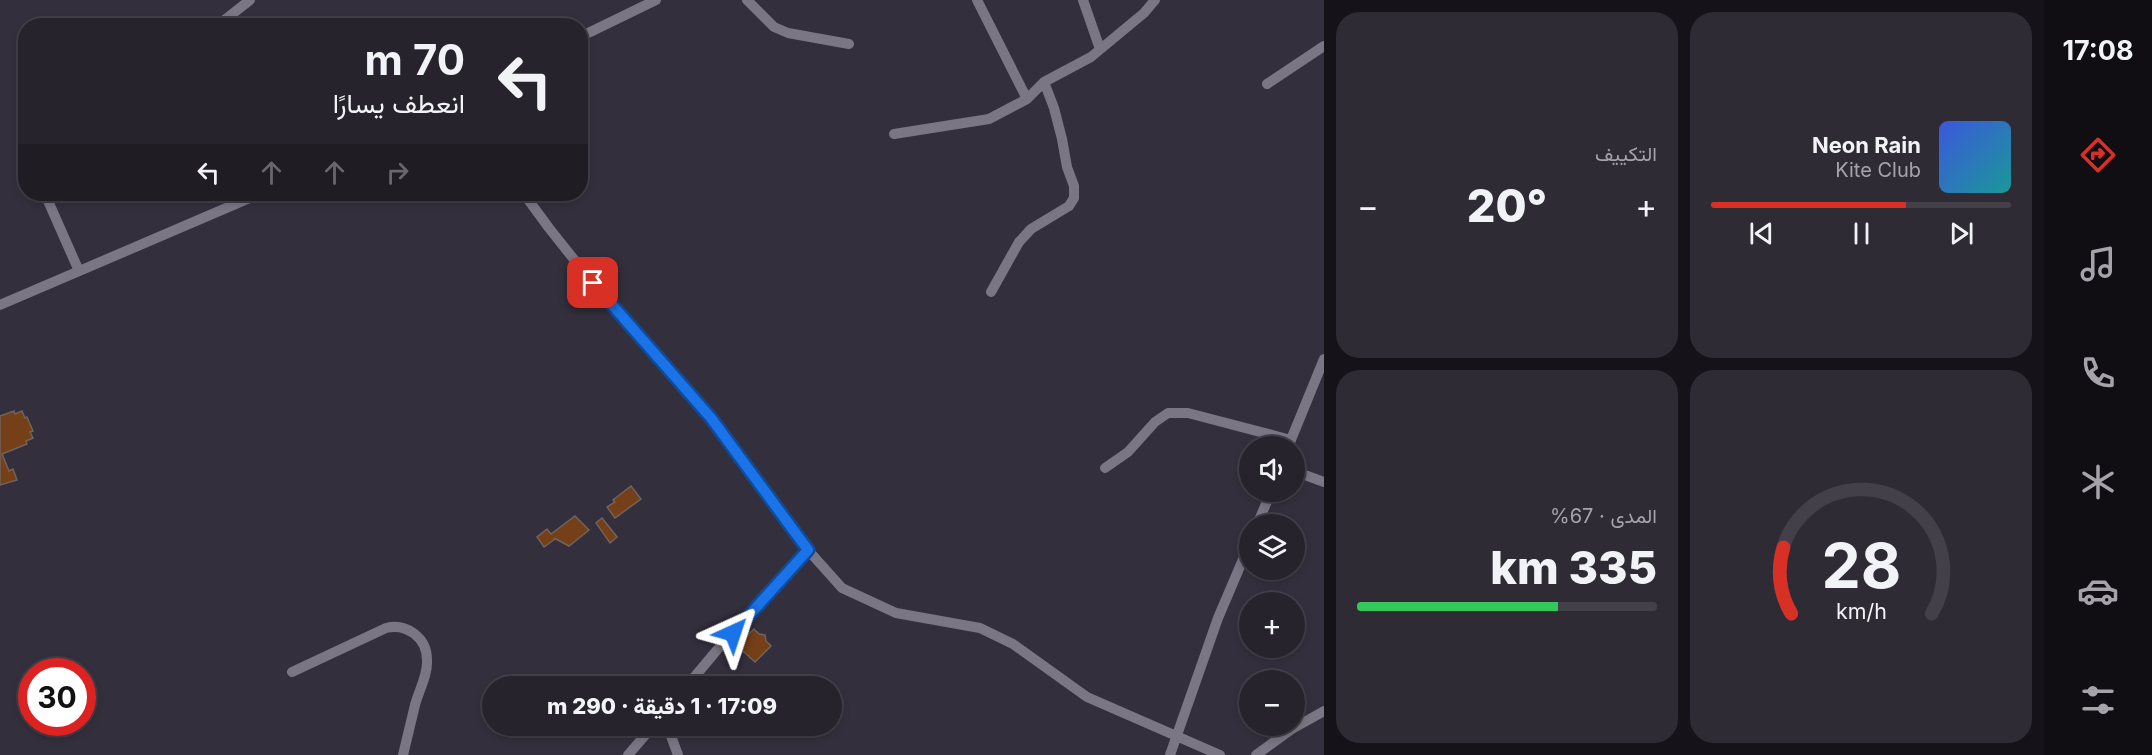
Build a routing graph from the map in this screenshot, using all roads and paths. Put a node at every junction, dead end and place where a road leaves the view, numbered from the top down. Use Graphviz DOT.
graph roads {
  1 [pos="250,0"];
  2 [pos="656,0"];
  3 [pos="747,0"];
  4 [pos="977,0"];
  5 [pos="1083,0"];
  6 [pos="1155,0"];
  7 [pos="227,18"];
  8 [pos="588,34"];
  9 [pos="849,44"];
  10 [pos="1324,46"];
  11 [pos="1100,49"];
  12 [pos="1044,81"];
  13 [pos="1267,84"];
  14 [pos="1027,99"];
  15 [pos="894,134"];
  16 [pos="48,201"];
  17 [pos="243,201"];
  18 [pos="529,201"];
  19 [pos="79,271"];
  20 [pos="991,292"];
  21 [pos="0,305"];
  22 [pos="1324,359"];
  23 [pos="1267,436"];
  24 [pos="1293,436"];
  25 [pos="1105,468"];
  26 [pos="1305,473"];
  27 [pos="1324,482"];
  28 [pos="808,550"];
  29 [pos="1239,569"];
  30 [pos="292,672"];
  31 [pos="695,676"];
  32 [pos="1324,711"];
  33 [pos="644,736"];
  34 [pos="671,736"];
  35 [pos="1177,737"];
  36 [pos="403,755"];
  37 [pos="628,755"];
  38 [pos="678,755"];
  39 [pos="1170,755"];
  40 [pos="1220,755"];
  41 [pos="1256,755"];
  1 -- 7 [label="street"];
  2 -- 8 [label="street"];
  3 -- 9 [label="street"];
  4 -- 14 [label="street"];
  5 -- 11 [label="street"];
  6 -- 11 [label="street"];
  10 -- 13 [label="street"];
  11 -- 12 [label="street"];
  12 -- 14 [label="street"];
  12 -- 20 [label="street"];
  14 -- 15 [label="street"];
  16 -- 19 [label="street"];
  17 -- 19 [label="street"];
  18 -- 28 [label="street"];
  19 -- 21 [label="street"];
  22 -- 24 [label="street"];
  23 -- 25 [label="street"];
  26 -- 27 [label="street"];
  28 -- 31 [label="street"];
  28 -- 35 [label="street"];
  29 -- 35 [label="street"];
  30 -- 36 [label="street"];
  32 -- 41 [label="street"];
  33 -- 37 [label="street"];
  34 -- 38 [label="street"];
  35 -- 39 [label="street"];
  35 -- 40 [label="street"];
}
